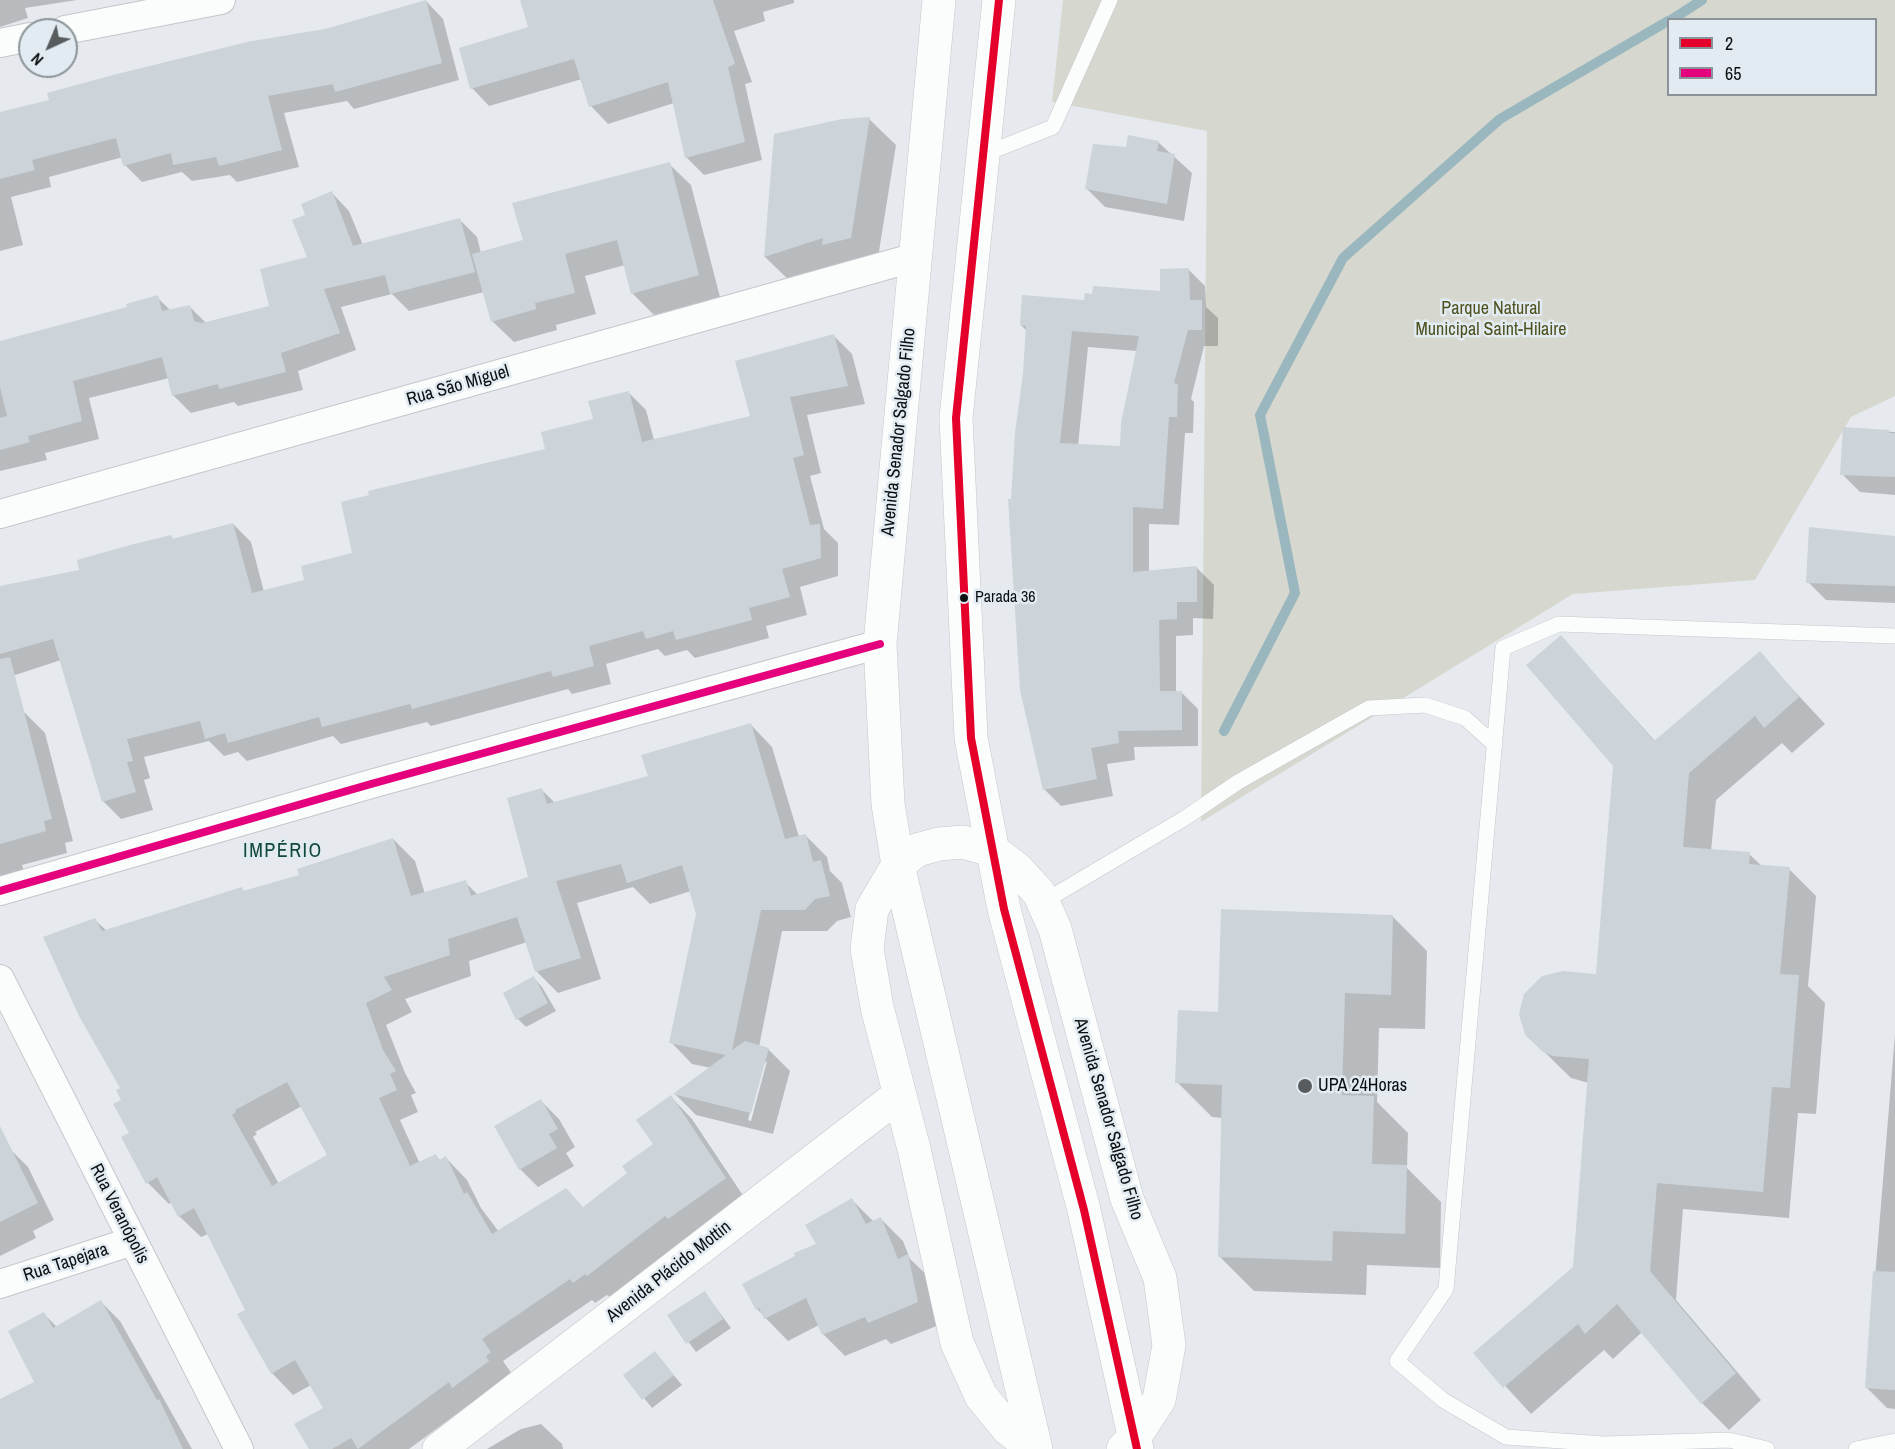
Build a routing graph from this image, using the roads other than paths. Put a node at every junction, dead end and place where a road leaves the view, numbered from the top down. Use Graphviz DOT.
graph roads {
  1 [pos="221,0"];
  2 [pos="939,0"];
  3 [pos="999,0"];
  4 [pos="1110,0"];
  5 [pos="78,28"];
  6 [pos="18,39"];
  7 [pos="0,43"];
  8 [pos="982,155"];
  9 [pos="916,257"];
  10 [pos="0,514"];
  11 [pos="1895,636"];
  12 [pos="880,644"];
  13 [pos="1494,745"];
  14 [pos="992,850"];
  15 [pos="898,865"];
  16 [pos="0,891"];
  17 [pos="1043,902"];
  18 [pos="0,979"];
  19 [pos="899,1095"];
  20 [pos="133,1241"];
  21 [pos="0,1284"];
  22 [pos="1895,1441"];
  23 [pos="1509,1443"];
  24 [pos="1131,1445"];
  25 [pos="239,1449"];
  26 [pos="440,1449"];
  27 [pos="1035,1449"];
  28 [pos="1767,1449"];
  29 [pos="1856,1449"];
  1 -- 5 [label="street"];
  2 -- 9 [label="main road, Avenida Senador Salgado Filho"];
  3 -- 8 [label="main road, Avenida Senador Salgado Filho"];
  4 -- 8 [label="lane"];
  6 -- 7 [label="street"];
  8 -- 14 [label="main road, Avenida Senador Salgado Filho"];
  9 -- 10 [label="street, Rua São Miguel"];
  9 -- 12 [label="main road, Avenida Senador Salgado Filho"];
  11 -- 13 [label="lane"];
  12 -- 15 [label="main road, Avenida Senador Salgado Filho"];
  12 -- 16 [label="street"];
  13 -- 17 [label="lane"];
  13 -- 23 [label="lane"];
  14 -- 15 [label="main road, Avenida Senador Salgado Filho"];
  14 -- 17 [label="main road, Avenida Senador Salgado Filho"];
  14 -- 24 [label="main road, Avenida Senador Salgado Filho"];
  15 -- 19 [label="main road, Avenida Senador Salgado Filho"];
  15 -- 27 [label="main road, Avenida Senador Salgado Filho"];
  17 -- 24 [label="main road, Avenida Senador Salgado Filho"];
  18 -- 20 [label="street, Rua Veranópolis"];
  19 -- 26 [label="main road, Avenida Plácido Mottin"];
  19 -- 27 [label="main road, Avenida Senador Salgado Filho"];
  20 -- 21 [label="street, Rua Tapejara"];
  20 -- 25 [label="street, Rua Veranópolis"];
  22 -- 29 [label="lane"];
  23 -- 28 [label="lane"];
}
